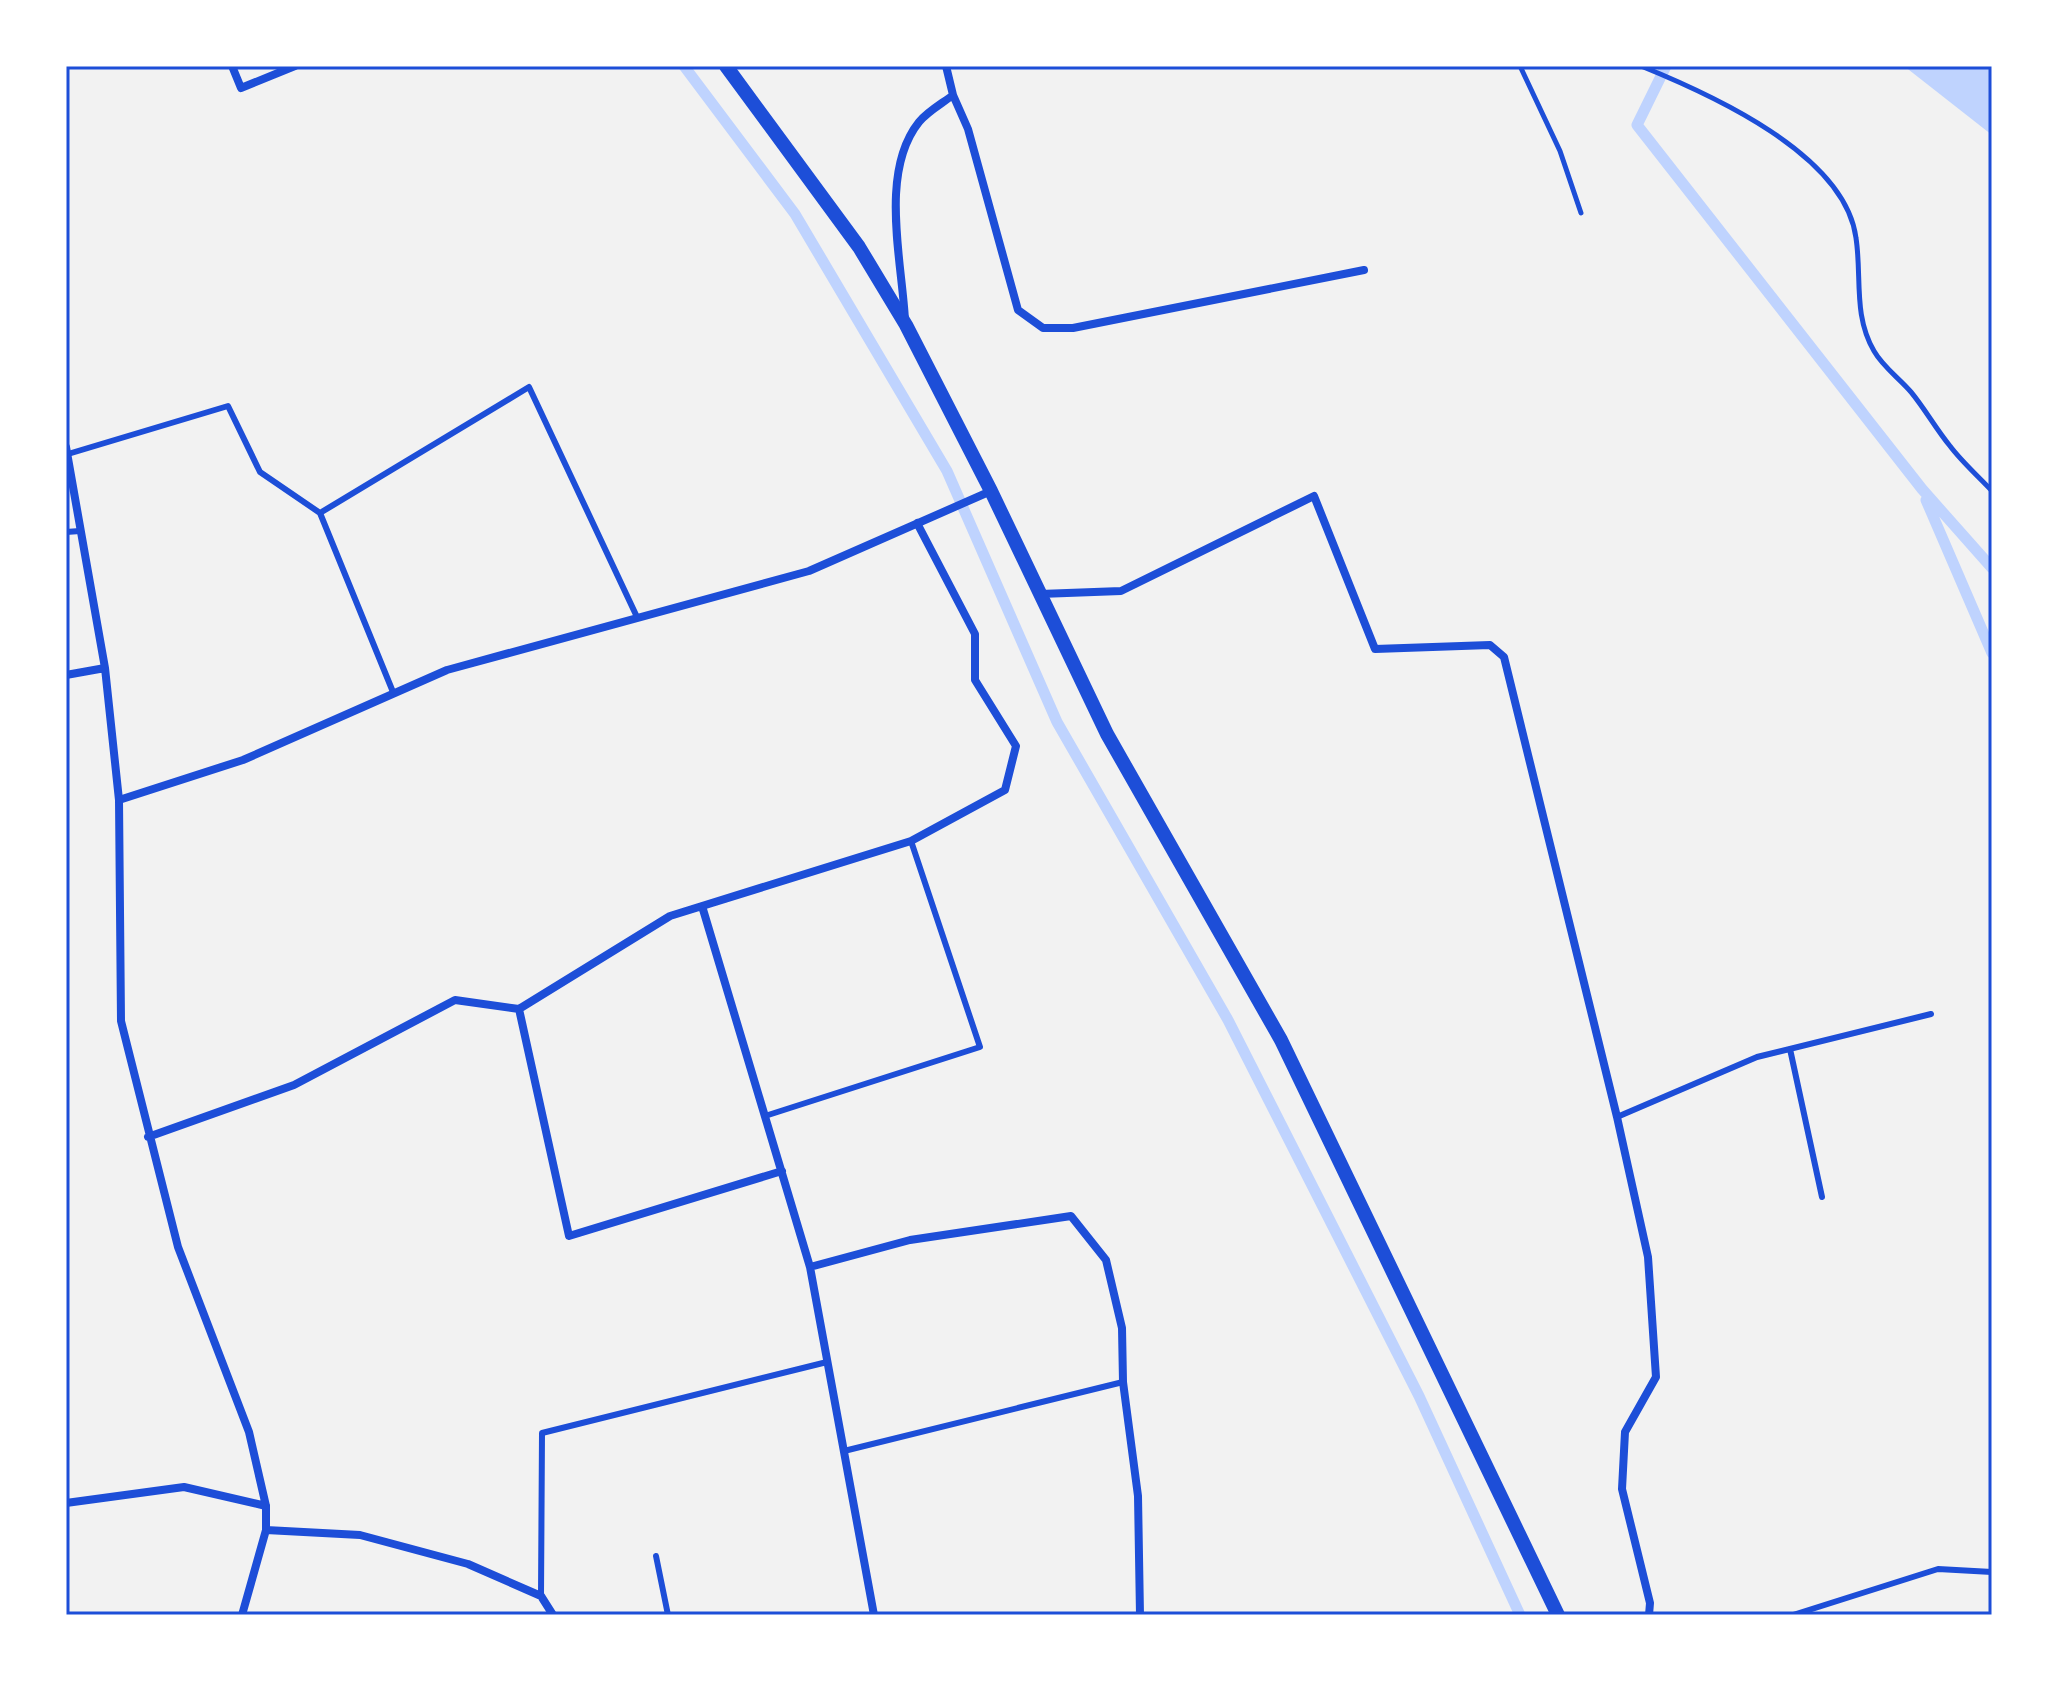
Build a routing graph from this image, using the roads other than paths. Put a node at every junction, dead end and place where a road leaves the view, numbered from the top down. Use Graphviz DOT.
graph roads {
  1 [pos="232,66"];
  2 [pos="295,66"];
  3 [pos="726,66"];
  4 [pos="946,66"];
  5 [pos="953,95"];
  6 [pos="1364,270"];
  7 [pos="906,325"];
  8 [pos="67,450"];
  9 [pos="991,491"];
  10 [pos="320,513"];
  11 [pos="917,523"];
  12 [pos="80,531"];
  13 [pos="66,532"];
  14 [pos="1040,594"];
  15 [pos="637,617"];
  16 [pos="105,668"];
  17 [pos="66,675"];
  18 [pos="393,692"];
  19 [pos="119,800"];
  20 [pos="911,841"];
  21 [pos="702,906"];
  22 [pos="519,1009"];
  23 [pos="1931,1014"];
  24 [pos="1790,1049"];
  25 [pos="765,1116"];
  26 [pos="1617,1117"];
  27 [pos="148,1137"];
  28 [pos="782,1171"];
  29 [pos="1822,1197"];
  30 [pos="810,1267"];
  31 [pos="827,1362"];
  32 [pos="1123,1382"];
  33 [pos="844,1451"];
  34 [pos="66,1503"];
  35 [pos="266,1506"];
  36 [pos="266,1530"];
  37 [pos="656,1556"];
  38 [pos="1992,1572"];
  39 [pos="541,1596"];
  40 [pos="242,1615"];
  41 [pos="553,1615"];
  42 [pos="668,1615"];
  43 [pos="874,1615"];
  44 [pos="1140,1615"];
  45 [pos="1558,1615"];
  46 [pos="1649,1615"];
  47 [pos="1793,1615"];
  1 -- 2 [label="street"];
  3 -- 7 [label="street"];
  4 -- 5 [label="street"];
  5 -- 6 [label="street"];
  5 -- 7 [label="street"];
  7 -- 9 [label="street"];
  8 -- 10 [label="lane"];
  8 -- 12 [label="street"];
  9 -- 11 [label="street"];
  9 -- 14 [label="street"];
  10 -- 15 [label="lane"];
  10 -- 18 [label="lane"];
  11 -- 15 [label="street"];
  11 -- 20 [label="street"];
  12 -- 13 [label="lane"];
  12 -- 16 [label="street"];
  14 -- 26 [label="street"];
  14 -- 45 [label="street"];
  15 -- 18 [label="street"];
  16 -- 17 [label="street"];
  16 -- 19 [label="street"];
  18 -- 19 [label="street"];
  19 -- 27 [label="street"];
  20 -- 21 [label="street"];
  20 -- 25 [label="lane"];
  21 -- 22 [label="street"];
  21 -- 25 [label="street"];
  22 -- 27 [label="street"];
  22 -- 28 [label="street"];
  23 -- 24 [label="lane"];
  24 -- 26 [label="lane"];
  24 -- 29 [label="lane"];
  25 -- 28 [label="street"];
  26 -- 46 [label="street"];
  27 -- 35 [label="street"];
  28 -- 30 [label="street"];
  30 -- 31 [label="street"];
  30 -- 32 [label="street"];
  31 -- 33 [label="street"];
  31 -- 39 [label="lane"];
  32 -- 33 [label="lane"];
  32 -- 44 [label="street"];
  33 -- 43 [label="street"];
  34 -- 35 [label="street"];
  35 -- 36 [label="street"];
  36 -- 39 [label="street"];
  36 -- 40 [label="street"];
  37 -- 42 [label="lane"];
  38 -- 47 [label="lane"];
  39 -- 41 [label="street"];
}
